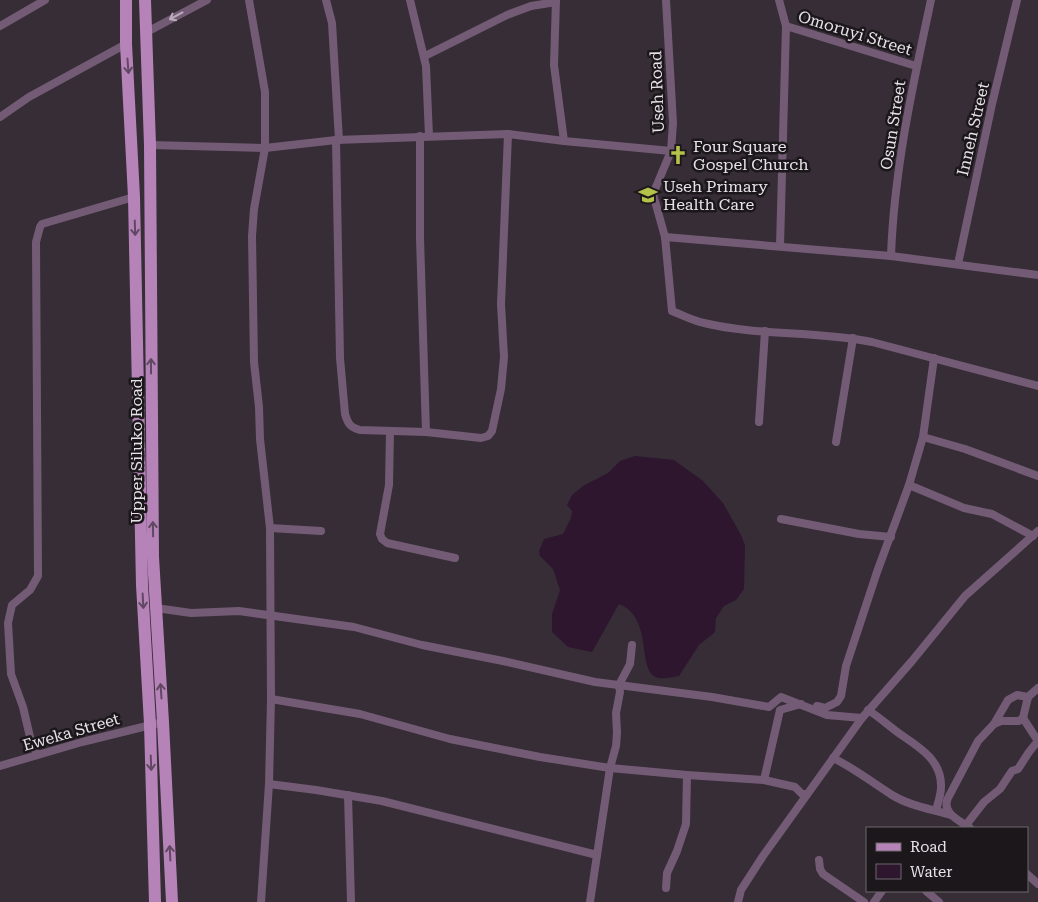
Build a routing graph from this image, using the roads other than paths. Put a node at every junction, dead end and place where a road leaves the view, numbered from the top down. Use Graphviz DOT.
graph roads {
  1 [pos="45,0"];
  2 [pos="126,0"];
  3 [pos="145,0"];
  4 [pos="207,0"];
  5 [pos="249,0"];
  6 [pos="326,0"];
  7 [pos="410,0"];
  8 [pos="666,0"];
  9 [pos="779,0"];
  10 [pos="931,0"];
  11 [pos="1017,0"];
  12 [pos="556,1"];
  13 [pos="0,26"];
  14 [pos="786,26"];
  15 [pos="145,33"];
  16 [pos="126,44"];
  17 [pos="425,56"];
  18 [pos="916,66"];
  19 [pos="0,117"];
  20 [pos="508,134"];
  21 [pos="420,136"];
  22 [pos="429,136"];
  23 [pos="337,140"];
  24 [pos="564,141"];
  25 [pos="150,145"];
  26 [pos="265,148"];
  27 [pos="671,150"];
  28 [pos="134,198"];
  29 [pos="666,237"];
  30 [pos="780,246"];
  31 [pos="891,256"];
  32 [pos="958,264"];
  33 [pos="1038,275"];
  34 [pos="765,331"];
  35 [pos="853,338"];
  36 [pos="934,358"];
  37 [pos="1038,386"];
  38 [pos="759,422"];
  39 [pos="390,431"];
  40 [pos="426,432"];
  41 [pos="923,437"];
  42 [pos="836,442"];
  43 [pos="1038,476"];
  44 [pos="909,485"];
  45 [pos="781,519"];
  46 [pos="270,528"];
  47 [pos="321,531"];
  48 [pos="1035,533"];
  49 [pos="891,537"];
  50 [pos="455,558"];
  51 [pos="156,608"];
  52 [pos="271,614"];
  53 [pos="632,645"];
  54 [pos="619,685"];
  55 [pos="1038,688"];
  56 [pos="1028,697"];
  57 [pos="271,699"];
  58 [pos="800,704"];
  59 [pos="868,710"];
  60 [pos="862,718"];
  61 [pos="1023,718"];
  62 [pos="164,722"];
  63 [pos="150,724"];
  64 [pos="994,724"];
  65 [pos="1038,741"];
  66 [pos="37,755"];
  67 [pos="833,758"];
  68 [pos="0,766"];
  69 [pos="610,768"];
  70 [pos="687,775"];
  71 [pos="764,780"];
  72 [pos="269,784"];
  73 [pos="812,786"];
  74 [pos="795,787"];
  75 [pos="807,794"];
  76 [pos="348,795"];
  77 [pos="936,810"];
  78 [pos="951,815"];
  79 [pos="966,825"];
  80 [pos="598,855"];
  81 [pos="819,860"];
  82 [pos="1028,875"];
  83 [pos="1038,884"];
  84 [pos="666,888"];
  85 [pos="927,892"];
  86 [pos="740,901"];
  87 [pos="155,902"];
  88 [pos="172,902"];
  89 [pos="261,902"];
  90 [pos="351,902"];
  91 [pos="590,902"];
  92 [pos="864,902"];
  93 [pos="939,902"];
  1 -- 13 [label="street"];
  2 -- 16 [label="main road, Upper Siluko Road"];
  3 -- 15 [label="main road, Upper Siluko Road"];
  4 -- 15 [label="street, one-way"];
  5 -- 26 [label="street"];
  6 -- 23 [label="street"];
  7 -- 17 [label="street"];
  8 -- 27 [label="street, Useh Road"];
  9 -- 14 [label="street"];
  10 -- 18 [label="street, Osun Street"];
  11 -- 32 [label="street, Inneh Street"];
  12 -- 17 [label="street"];
  12 -- 24 [label="street"];
  14 -- 18 [label="street, Omoruyi Street"];
  14 -- 30 [label="street"];
  15 -- 25 [label="main road, Upper Siluko Road"];
  16 -- 19 [label="street"];
  16 -- 28 [label="main road, Upper Siluko Road, one-way"];
  17 -- 22 [label="street"];
  18 -- 31 [label="street, Osun Street"];
  20 -- 22 [label="street"];
  20 -- 24 [label="street"];
  20 -- 40 [label="street"];
  21 -- 22 [label="street"];
  21 -- 23 [label="street"];
  21 -- 40 [label="street"];
  23 -- 26 [label="street"];
  23 -- 39 [label="street"];
  24 -- 27 [label="street"];
  25 -- 26 [label="street"];
  51 -- 25 [label="main road, Upper Siluko Road, one-way"];
  26 -- 46 [label="street"];
  27 -- 29 [label="street, Useh Road"];
  28 -- 63 [label="main road, Upper Siluko Road, one-way"];
  28 -- 66 [label="street"];
  29 -- 30 [label="street"];
  29 -- 34 [label="street, Useh Road"];
  30 -- 31 [label="street"];
  31 -- 32 [label="street"];
  32 -- 33 [label="street"];
  34 -- 35 [label="street"];
  34 -- 38 [label="street"];
  35 -- 36 [label="street"];
  35 -- 42 [label="street"];
  36 -- 37 [label="street"];
  36 -- 41 [label="street"];
  39 -- 40 [label="street"];
  39 -- 50 [label="street"];
  41 -- 43 [label="street"];
  41 -- 44 [label="street"];
  44 -- 48 [label="street"];
  44 -- 49 [label="street"];
  45 -- 49 [label="street"];
  46 -- 47 [label="street"];
  46 -- 52 [label="street"];
  48 -- 59 [label="street"];
  49 -- 58 [label="street"];
  51 -- 52 [label="street"];
  62 -- 51 [label="main road, Upper Siluko Road, one-way"];
  52 -- 54 [label="street"];
  52 -- 57 [label="street"];
  53 -- 54 [label="street"];
  54 -- 58 [label="street"];
  54 -- 69 [label="street"];
  55 -- 56 [label="street"];
  56 -- 61 [label="street"];
  56 -- 64 [label="street"];
  57 -- 69 [label="street"];
  57 -- 72 [label="street"];
  58 -- 60 [label="street"];
  58 -- 71 [label="street"];
  59 -- 60 [label="street"];
  59 -- 77 [label="street"];
  60 -- 67 [label="street"];
  61 -- 64 [label="street"];
  61 -- 65 [label="street"];
  62 -- 63 [label="street"];
  88 -- 62 [label="main road, Upper Siluko Road, one-way"];
  63 -- 66 [label="street, Eweka Street"];
  63 -- 87 [label="main road, Upper Siluko Road, one-way"];
  64 -- 78 [label="street"];
  65 -- 79 [label="street"];
  66 -- 68 [label="street, Eweka Street"];
  67 -- 73 [label="street"];
  67 -- 77 [label="street"];
  69 -- 70 [label="street"];
  69 -- 80 [label="street"];
  70 -- 71 [label="street"];
  70 -- 84 [label="street"];
  71 -- 74 [label="street"];
  72 -- 76 [label="street"];
  72 -- 89 [label="street"];
  73 -- 74 [label="street"];
  73 -- 75 [label="street"];
  74 -- 75 [label="street"];
  75 -- 86 [label="street"];
  76 -- 80 [label="street"];
  76 -- 90 [label="street"];
  77 -- 78 [label="street"];
  78 -- 79 [label="street"];
  80 -- 91 [label="street"];
  81 -- 92 [label="street"];
  82 -- 83 [label="street"];
  85 -- 93 [label="street"];
}
